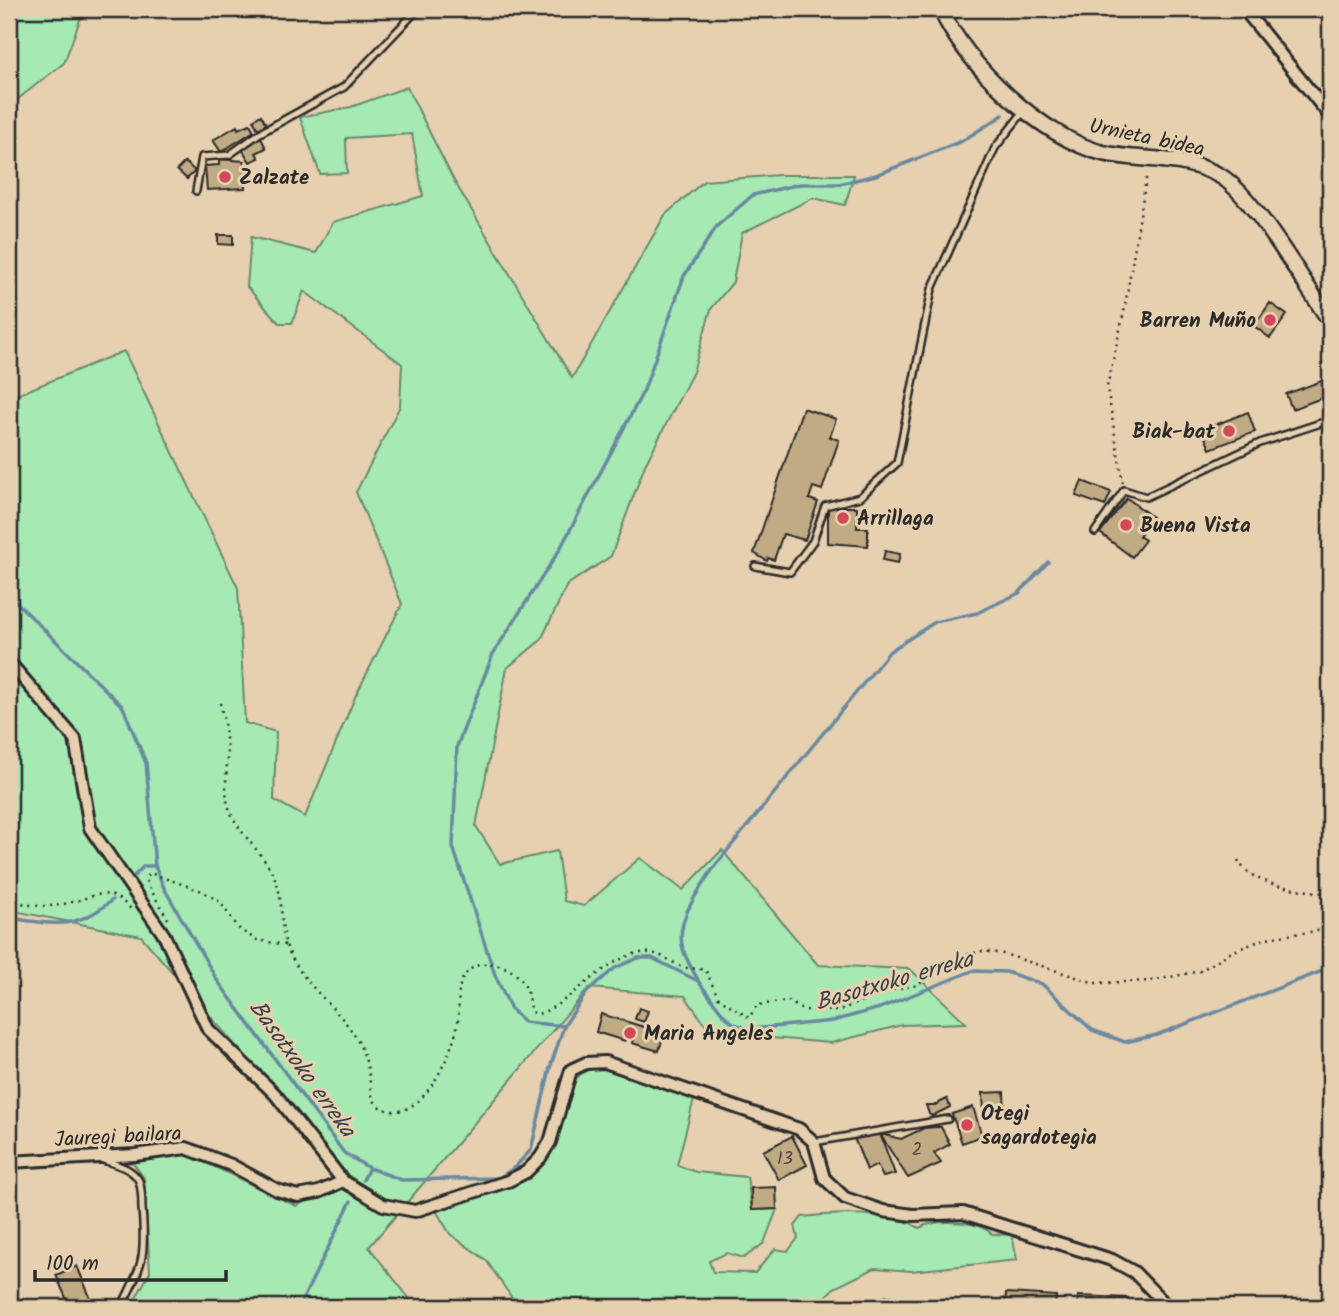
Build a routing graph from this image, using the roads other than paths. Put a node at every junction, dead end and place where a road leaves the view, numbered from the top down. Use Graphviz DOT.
graph roads {
  1 [pos="418,9"];
  2 [pos="941,9"];
  3 [pos="1244,9"];
  4 [pos="1026,109"];
  5 [pos="1330,117"];
  6 [pos="196,191"];
  7 [pos="1329,315"];
  8 [pos="1330,420"];
  9 [pos="1095,532"];
  10 [pos="755,566"];
  11 [pos="9,662"];
  12 [pos="948,1119"];
  13 [pos="814,1142"];
  14 [pos="96,1157"];
  15 [pos="9,1162"];
  16 [pos="343,1181"];
  17 [pos="121,1307"];
  18 [pos="1168,1307"];
  1 -- 6 [label="lane"];
  2 -- 4 [label="street, Urnieta bidea"];
  3 -- 5 [label="street"];
  4 -- 7 [label="street, Urnieta bidea"];
  4 -- 10 [label="lane"];
  8 -- 9 [label="lane"];
  11 -- 16 [label="street"];
  12 -- 13 [label="lane"];
  13 -- 16 [label="street"];
  13 -- 18 [label="street"];
  14 -- 15 [label="street, Jauregi bailara"];
  14 -- 16 [label="street, Jauregi bailara"];
  14 -- 17 [label="lane"];
}
